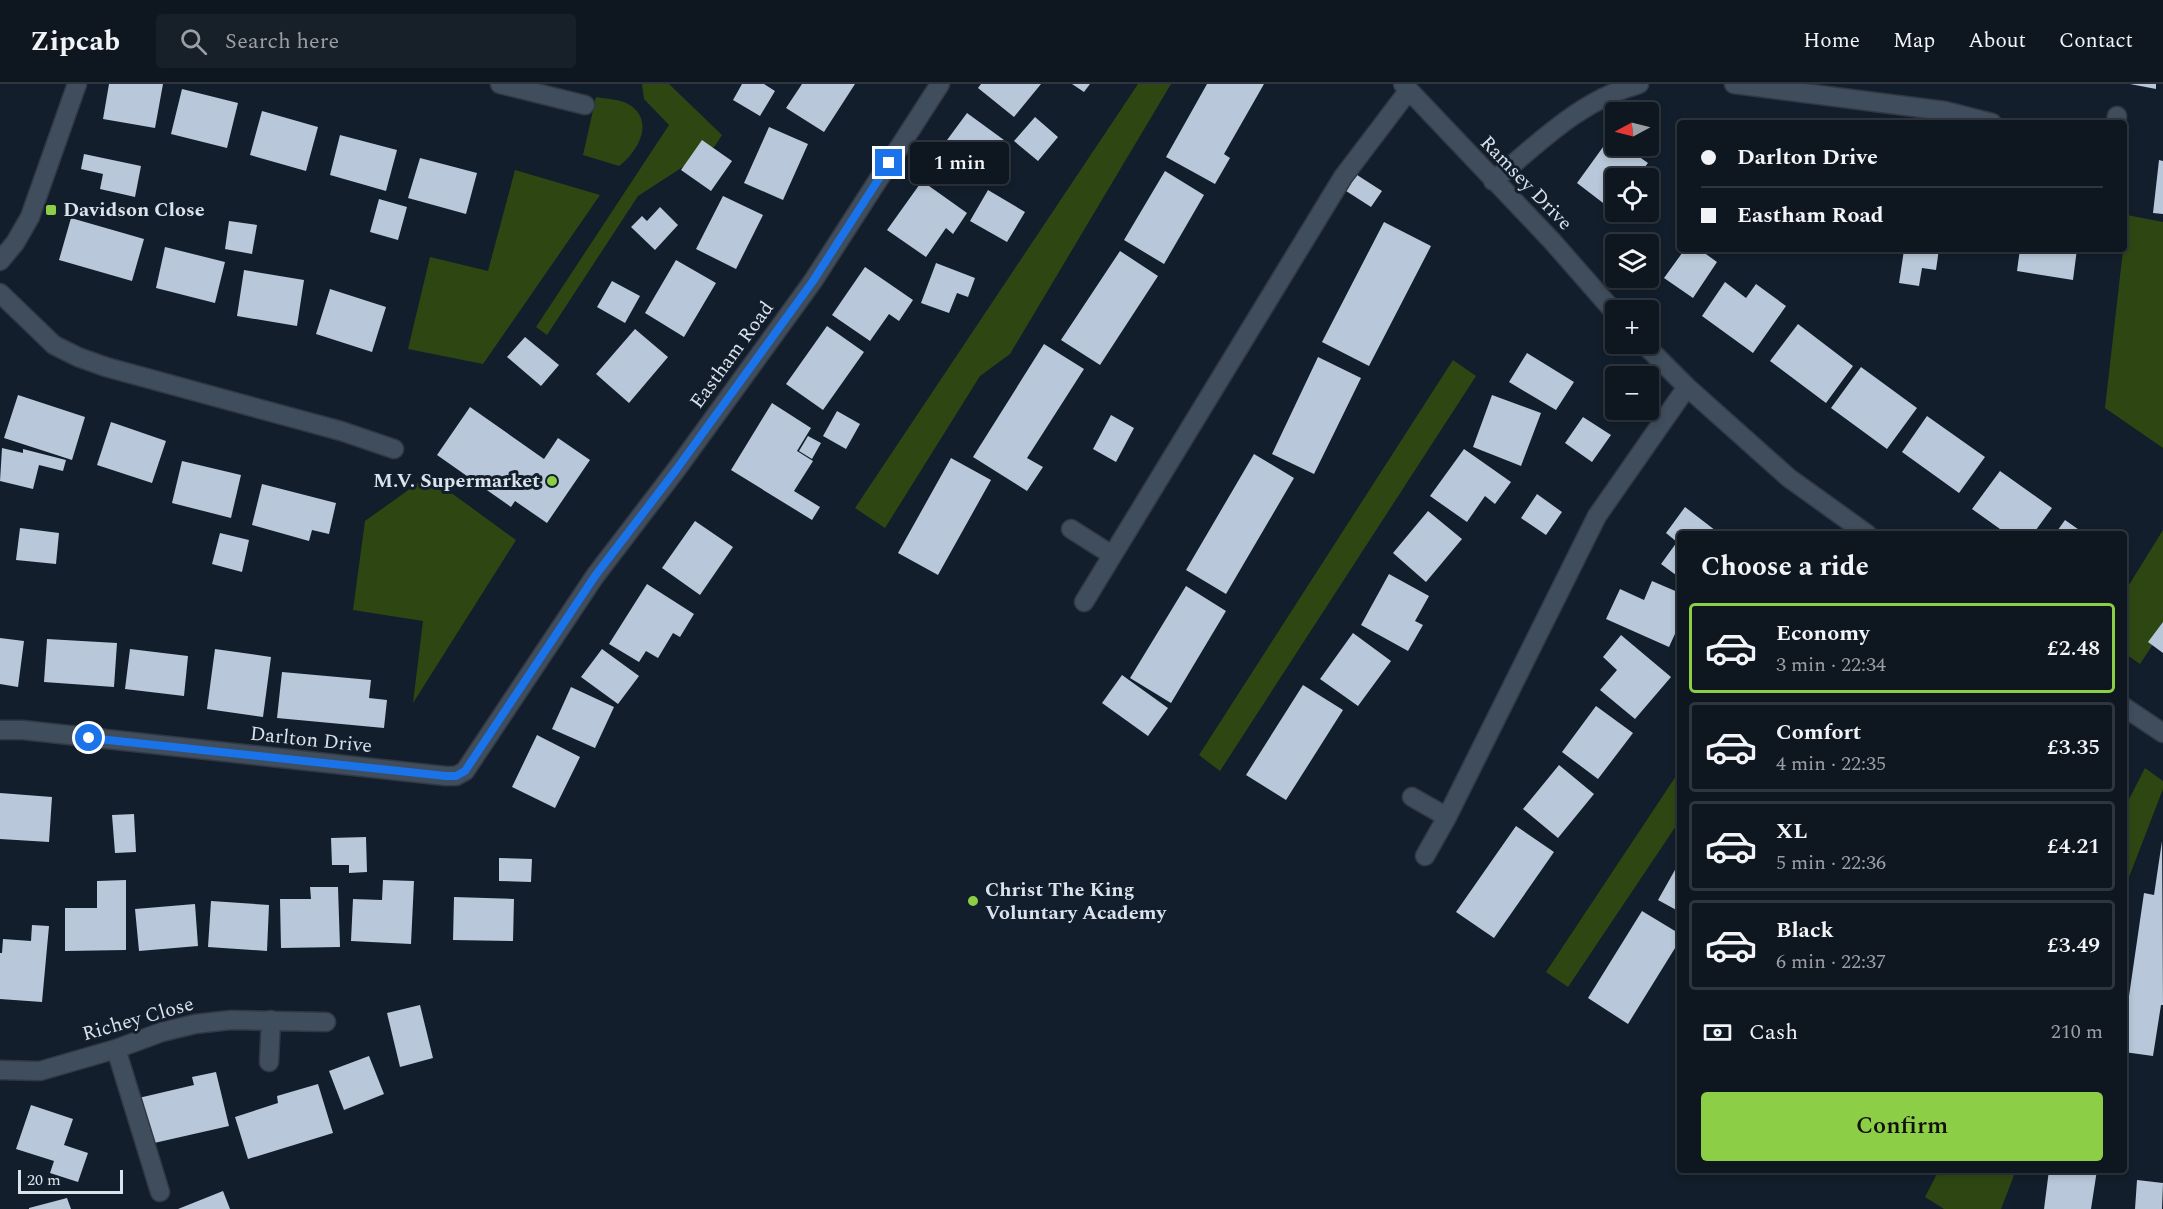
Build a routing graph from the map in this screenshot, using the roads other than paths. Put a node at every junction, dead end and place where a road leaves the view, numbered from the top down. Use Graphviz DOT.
graph roads {
  1 [pos="77,84"];
  2 [pos="500,84"];
  3 [pos="940,84"];
  4 [pos="1639,84"];
  5 [pos="1734,84"];
  6 [pos="1406,87"];
  7 [pos="585,105"];
  8 [pos="1980,120"];
  9 [pos="1493,181"];
  10 [pos="0,261"];
  11 [pos="0,293"];
  12 [pos="1605,302"];
  13 [pos="1654,354"];
  14 [pos="1687,387"];
  15 [pos="394,449"];
  16 [pos="1071,529"];
  17 [pos="1864,531"];
  18 [pos="1112,555"];
  19 [pos="1084,602"];
  20 [pos="551,645"];
  21 [pos="2127,708"];
  22 [pos="0,730"];
  23 [pos="2163,733"];
  24 [pos="1412,797"];
  25 [pos="1447,818"];
  26 [pos="1425,856"];
  27 [pos="271,1020"];
  28 [pos="327,1022"];
  29 [pos="116,1049"];
  30 [pos="269,1062"];
  31 [pos="0,1070"];
  32 [pos="160,1192"];
  1 -- 10 [label="street"];
  2 -- 7 [label="street"];
  3 -- 20 [label="street, Eastham Road"];
  4 -- 9 [label="street"];
  5 -- 8 [label="street"];
  6 -- 9 [label="street, Ramsey Drive"];
  6 -- 18 [label="street"];
  9 -- 12 [label="street, Ramsey Drive"];
  11 -- 15 [label="street"];
  13 -- 14 [label="street"];
  14 -- 17 [label="street"];
  14 -- 25 [label="street"];
  16 -- 18 [label="street"];
  18 -- 19 [label="street"];
  20 -- 22 [label="street, Darlton Drive"];
  21 -- 23 [label="street"];
  24 -- 25 [label="street"];
  25 -- 26 [label="street"];
  27 -- 28 [label="street, Richey Close"];
  27 -- 29 [label="street, Richey Close"];
  27 -- 30 [label="street"];
  29 -- 31 [label="street, Richey Close"];
  29 -- 32 [label="street"];
}
